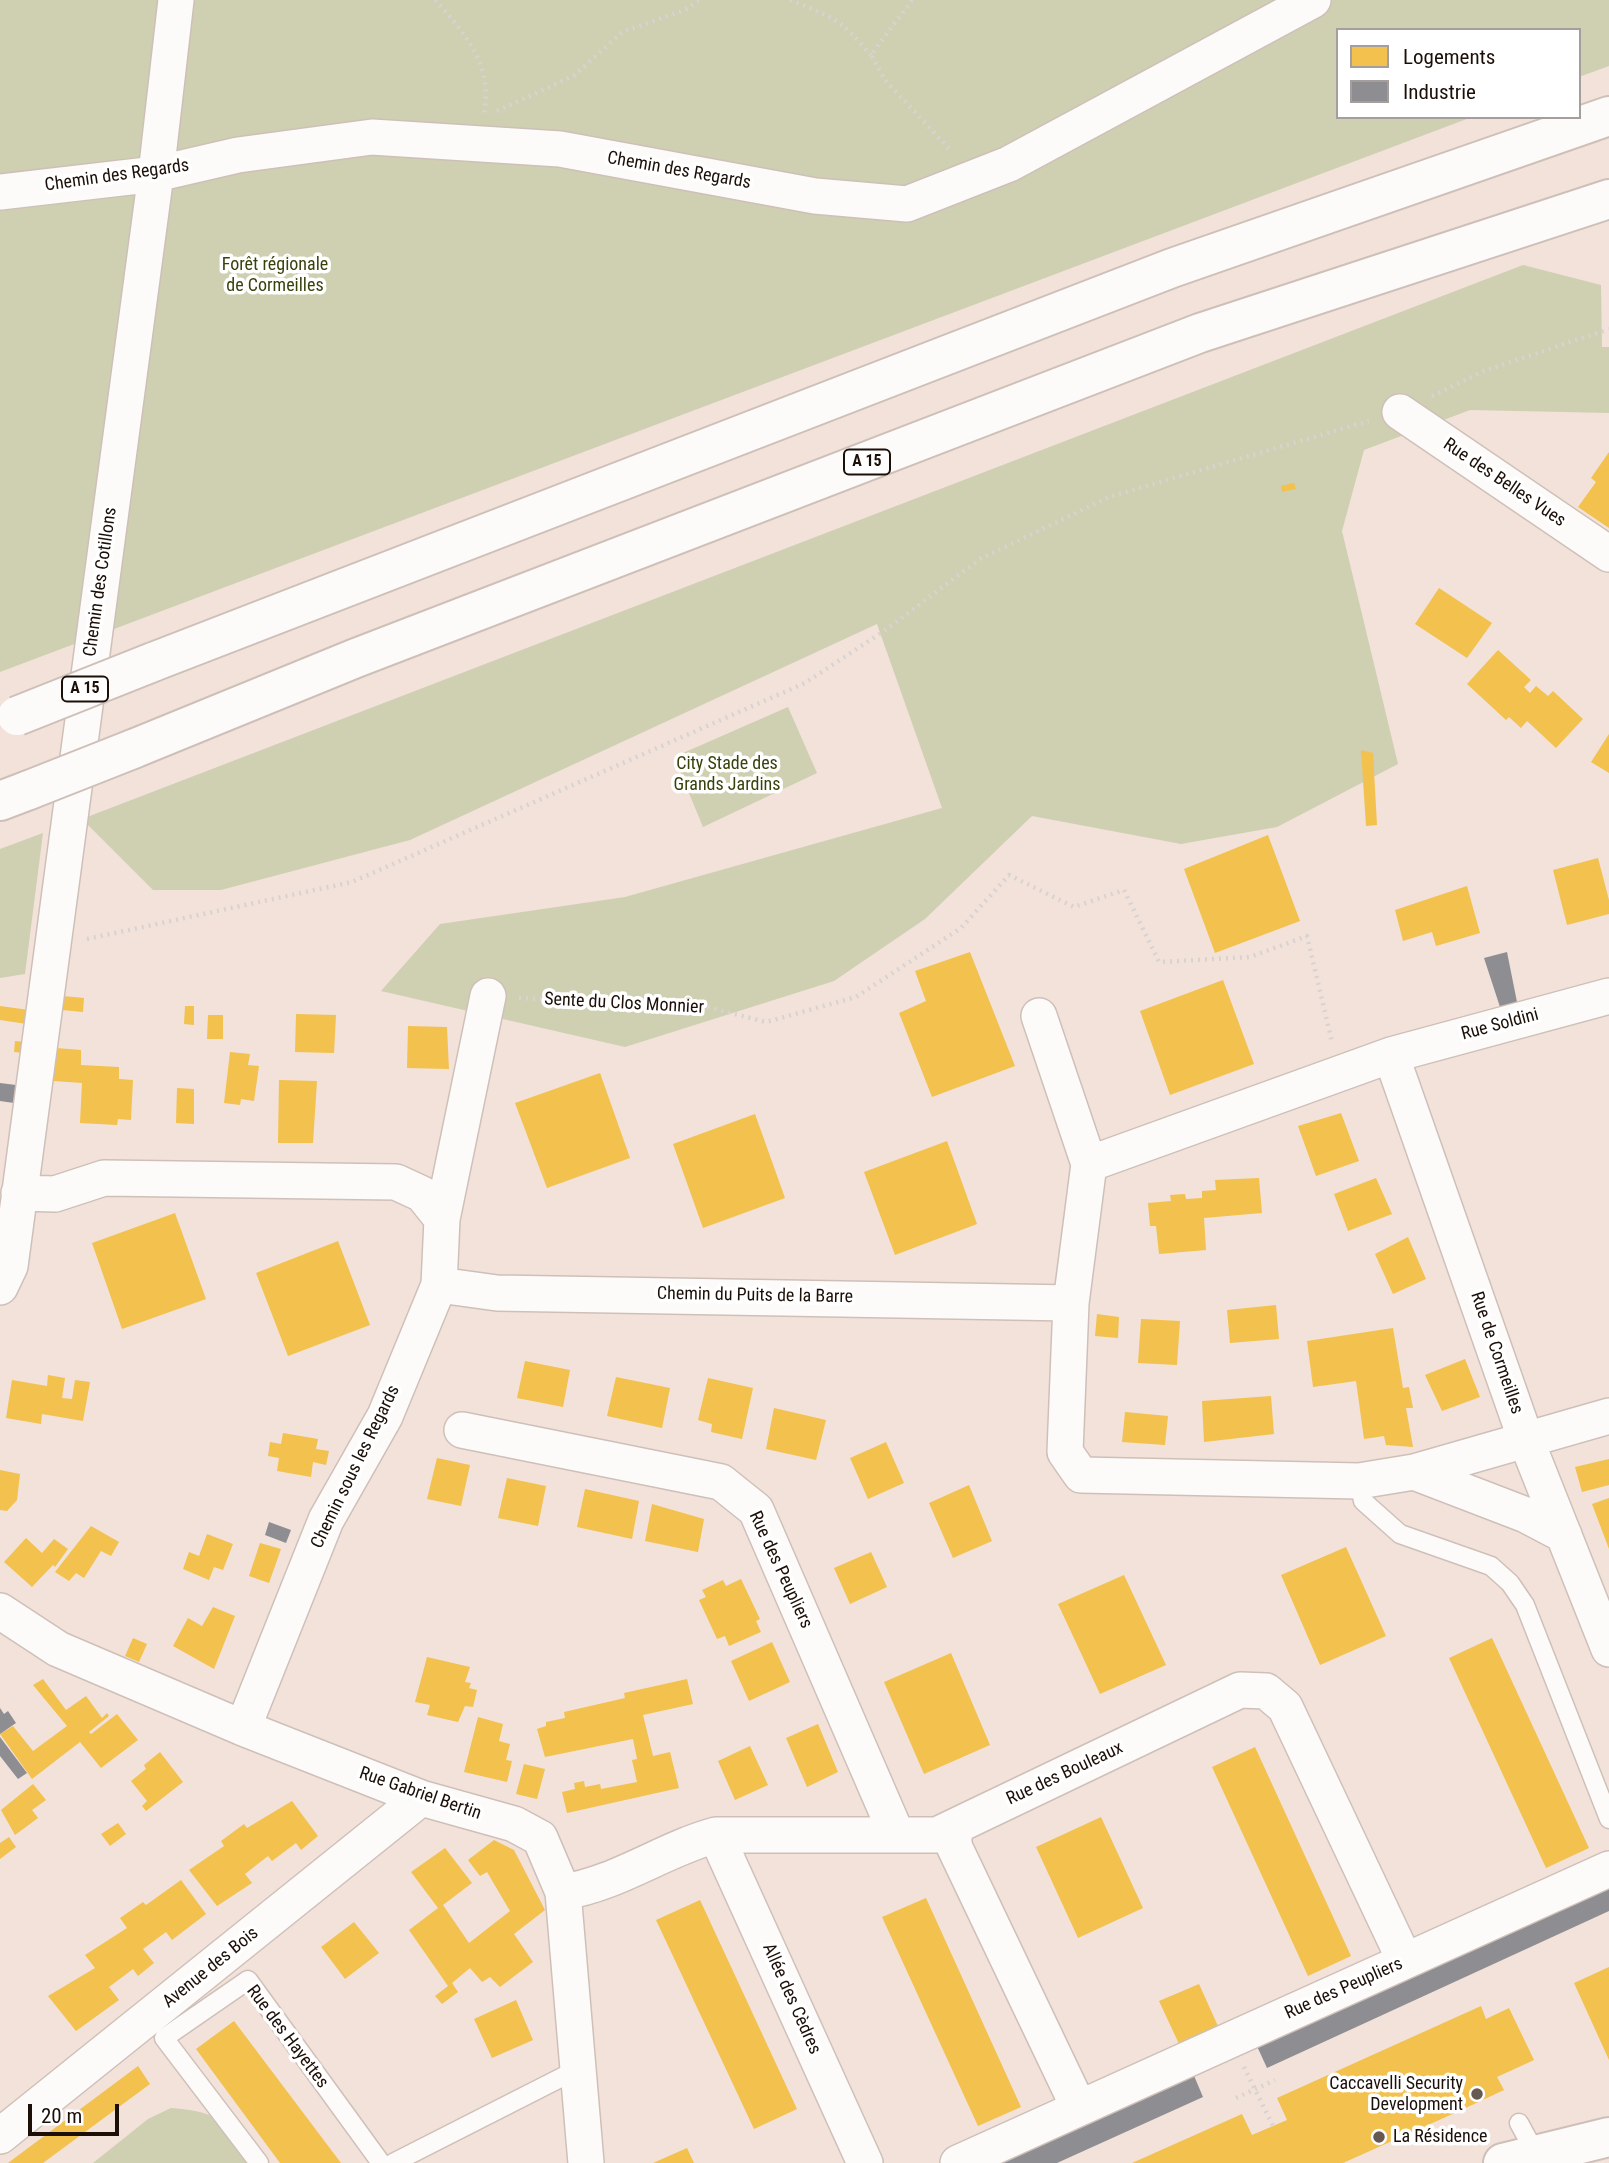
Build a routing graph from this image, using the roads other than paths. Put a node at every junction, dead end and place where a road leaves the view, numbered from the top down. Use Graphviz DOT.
graph roads {
  1 [pos="176,0"];
  2 [pos="1312,0"];
  3 [pos="1609,116"];
  4 [pos="156,174"];
  5 [pos="0,192"];
  6 [pos="1609,199"];
  7 [pos="1400,412"];
  8 [pos="1609,554"];
  9 [pos="9,719"];
  10 [pos="14,795"];
  11 [pos="488,996"];
  12 [pos="1609,996"];
  13 [pos="1039,1016"];
  14 [pos="1391,1055"];
  15 [pos="1089,1164"];
  16 [pos="19,1193"];
  17 [pos="442,1219"];
  18 [pos="439,1285"];
  19 [pos="0,1287"];
  20 [pos="1072,1303"];
  21 [pos="1609,1416"];
  22 [pos="462,1430"];
  23 [pos="1526,1440"];
  24 [pos="1414,1472"];
  25 [pos="1359,1481"];
  26 [pos="1564,1535"];
  27 [pos="0,1611"];
  28 [pos="1609,1649"];
  29 [pos="243,1728"];
  30 [pos="421,1798"];
  31 [pos="1609,1819"];
  32 [pos="954,1827"];
  33 [pos="896,1833"];
  34 [pos="716,1835"];
  35 [pos="1609,1869"];
  36 [pos="564,1892"];
  37 [pos="1405,1961"];
  38 [pos="580,2068"];
  39 [pos="1079,2108"];
  40 [pos="0,2136"];
  41 [pos="1609,2137"];
  42 [pos="1524,2151"];
  43 [pos="259,2163"];
  44 [pos="381,2163"];
  45 [pos="393,2163"];
  46 [pos="586,2163"];
  47 [pos="865,2163"];
  48 [pos="958,2163"];
  1 -- 4 [label="street, Chemin des Cotillons"];
  2 -- 4 [label="street, Chemin des Regards"];
  3 -- 9 [label="main road, A 15, bridge"];
  4 -- 5 [label="street, Chemin des Regards"];
  4 -- 16 [label="street, Chemin des Cotillons"];
  6 -- 10 [label="main road, A 15, bridge"];
  7 -- 8 [label="street, Rue des Belles Vues"];
  11 -- 17 [label="street, Chemin sous les Regards"];
  12 -- 14 [label="street, Rue Soldini"];
  13 -- 15 [label="street"];
  14 -- 15 [label="street"];
  14 -- 23 [label="street, Rue de Cormeilles"];
  15 -- 20 [label="street"];
  16 -- 17 [label="street"];
  16 -- 19 [label="street, Chemin des Cotillons"];
  17 -- 18 [label="street, Chemin sous les Regards"];
  18 -- 20 [label="street, Chemin du Puits de la Barre"];
  18 -- 29 [label="street, Chemin sous les Regards"];
  20 -- 25 [label="street"];
  21 -- 23 [label="street"];
  22 -- 33 [label="street, Rue des Peupliers"];
  23 -- 24 [label="street"];
  23 -- 26 [label="street, Rue de Cormeilles"];
  24 -- 25 [label="street"];
  24 -- 26 [label="street"];
  25 -- 31 [label="lane"];
  26 -- 28 [label="street, Rue de Cormeilles"];
  27 -- 29 [label="street, Rue Gabriel Bertin"];
  29 -- 30 [label="street, Rue Gabriel Bertin"];
  30 -- 36 [label="street, Rue Gabriel Bertin"];
  30 -- 40 [label="street, Avenue des Bois"];
  32 -- 33 [label="street, Rue des Bouleaux"];
  32 -- 37 [label="street, Rue des Bouleaux"];
  32 -- 39 [label="street"];
  33 -- 34 [label="street, Rue des Bouleaux"];
  34 -- 36 [label="street, Rue des Bouleaux"];
  34 -- 47 [label="street, Allée des Cèdres"];
  35 -- 37 [label="street, Rue des Peupliers"];
  36 -- 38 [label="street, Rue Gabriel Bertin"];
  37 -- 39 [label="street, Rue des Peupliers"];
  38 -- 45 [label="lane"];
  38 -- 46 [label="street, Rue Gabriel Bertin"];
  39 -- 48 [label="street, Rue des Peupliers"];
  41 -- 42 [label="main road"];
  43 -- 44 [label="lane, Rue des Hayettes"];
}
